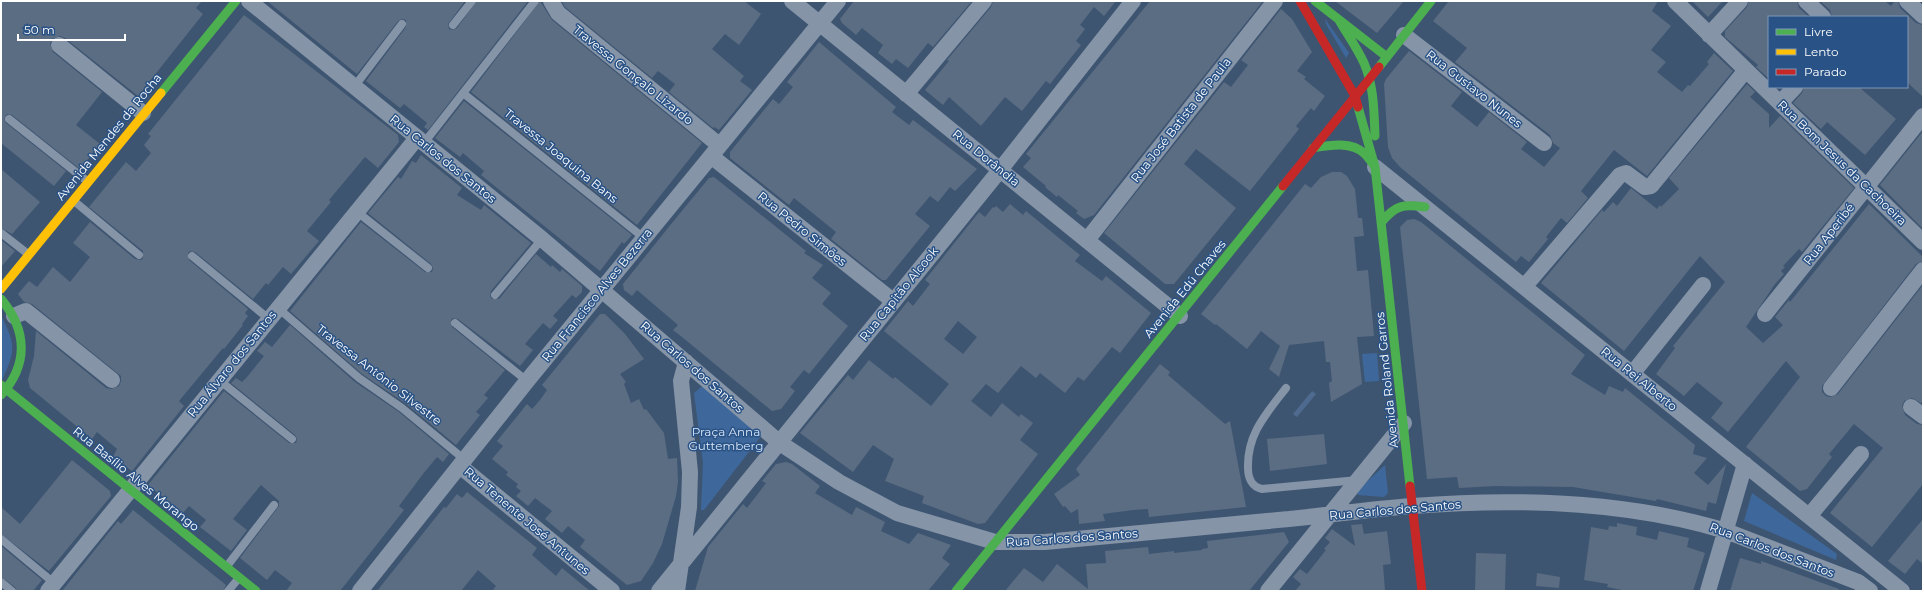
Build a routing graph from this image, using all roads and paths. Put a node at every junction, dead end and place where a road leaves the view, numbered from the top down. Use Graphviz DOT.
graph roads {
  1 [pos="236,1"];
  2 [pos="249,1"];
  3 [pos="472,1"];
  4 [pos="535,1"];
  5 [pos="551,1"];
  6 [pos="792,1"];
  7 [pos="838,1"];
  8 [pos="984,1"];
  9 [pos="1133,1"];
  10 [pos="1275,1"];
  11 [pos="1300,1"];
  12 [pos="1315,1"];
  13 [pos="1431,1"];
  14 [pos="1675,1"];
  15 [pos="1740,1"];
  16 [pos="1806,1"];
  17 [pos="1907,1"];
  18 [pos="1822,16"];
  19 [pos="1923,16"];
  20 [pos="1339,20"];
  21 [pos="819,23"];
  22 [pos="402,24"];
  23 [pos="453,25"];
  24 [pos="1404,35"];
  25 [pos="1709,35"];
  26 [pos="59,45"];
  27 [pos="1386,57"];
  28 [pos="1746,70"];
  29 [pos="1370,78"];
  30 [pos="354,87"];
  31 [pos="1794,88"];
  32 [pos="463,93"];
  33 [pos="906,94"];
  34 [pos="1355,96"];
  35 [pos="1780,103"];
  36 [pos="143,113"];
  37 [pos="1923,116"];
  38 [pos="10,119"];
  39 [pos="420,140"];
  40 [pos="1544,143"];
  41 [pos="1313,148"];
  42 [pos="715,151"];
  43 [pos="1375,167"];
  44 [pos="1000,170"];
  45 [pos="88,182"];
  46 [pos="1866,186"];
  47 [pos="73,200"];
  48 [pos="1425,207"];
  49 [pos="356,211"];
  50 [pos="1381,223"];
  51 [pos="1,233"];
  52 [pos="644,238"];
  53 [pos="542,239"];
  54 [pos="1087,240"];
  55 [pos="1923,242"];
  56 [pos="29,255"];
  57 [pos="139,255"];
  58 [pos="192,256"];
  59 [pos="428,268"];
  60 [pos="1923,270"];
  61 [pos="1703,285"];
  62 [pos="1524,287"];
  63 [pos="1,289"];
  64 [pos="602,289"];
  65 [pos="495,295"];
  66 [pos="1,300"];
  67 [pos="893,301"];
  68 [pos="273,314"];
  69 [pos="1765,314"];
  70 [pos="14,316"];
  71 [pos="1180,316"];
  72 [pos="455,323"];
  73 [pos="686,362"];
  74 [pos="1632,374"];
  75 [pos="112,380"];
  76 [pos="219,380"];
  77 [pos="527,381"];
  78 [pos="1286,388"];
  79 [pos="1831,388"];
  80 [pos="3,390"];
  81 [pos="1404,422"];
  82 [pos="292,439"];
  83 [pos="780,443"];
  84 [pos="1861,454"];
  85 [pos="463,463"];
  86 [pos="1745,464"];
  87 [pos="1358,480"];
  88 [pos="130,489"];
  89 [pos="274,505"];
  90 [pos="1412,506"];
  91 [pos="1329,515"];
  92 [pos="1810,516"];
  93 [pos="1726,531"];
  94 [pos="1,538"];
  95 [pos="996,542"];
  96 [pos="682,562"];
  97 [pos="226,566"];
  98 [pos="240,577"];
  99 [pos="1,582"];
  100 [pos="51,587"];
  101 [pos="12,591"];
  102 [pos="228,591"];
  103 [pos="256,591"];
  104 [pos="360,591"];
  105 [pos="612,591"];
  106 [pos="659,591"];
  107 [pos="677,591"];
  108 [pos="956,591"];
  109 [pos="1268,591"];
  110 [pos="1422,591"];
  111 [pos="1708,591"];
  112 [pos="1870,591"];
  113 [pos="1902,591"];
  1 -- 36 [label="street, Avenida Mendes da Rocha"];
  2 -- 30 [label="street, Rua Carlos dos Santos"];
  3 -- 23 [label="lane"];
  4 -- 32 [label="lane"];
  5 -- 42 [label="street, Travessa Gonçalo Lizardo"];
  6 -- 21 [label="street, Rua Dorândia"];
  7 -- 21 [label="street, Rua Francisco Alves Bezerra"];
  8 -- 33 [label="street"];
  9 -- 44 [label="street, Rua Capitão Alcook"];
  10 -- 54 [label="street, Rua José Batista de Paula"];
  11 -- 34 [label="street, Avenida Roland Garros"];
  12 -- 20 [label="street, Avenida Roland Garros"];
  13 -- 24 [label="street, Avenida Edú Chaves"];
  14 -- 25 [label="street, Rua Bom Jesus da Cachoeira"];
  15 -- 25 [label="street"];
  16 -- 18 [label="street"];
  17 -- 19 [label="street"];
  20 -- 27 [label="street"];
  20 -- 29 [label="street, Avenida Roland Garros"];
  21 -- 33 [label="street, Rua Dorândia"];
  21 -- 42 [label="street, Rua Francisco Alves Bezerra"];
  22 -- 30 [label="lane"];
  24 -- 27 [label="street, Avenida Edú Chaves"];
  24 -- 40 [label="street, Rua Gustavo Nunes"];
  25 -- 28 [label="street, Rua Bom Jesus da Cachoeira"];
  26 -- 36 [label="street"];
  27 -- 29 [label="street, Avenida Edú Chaves"];
  28 -- 35 [label="street, Rua Bom Jesus da Cachoeira"];
  28 -- 62 [label="street"];
  29 -- 34 [label="street, Avenida Edú Chaves"];
  29 -- 43 [label="street, Avenida Roland Garros"];
  30 -- 39 [label="street, Rua Carlos dos Santos"];
  31 -- 35 [label="street"];
  32 -- 39 [label="lane"];
  32 -- 52 [label="lane, Travessa Joaquina Bans"];
  33 -- 44 [label="street, Rua Dorândia"];
  34 -- 41 [label="street, Avenida Edú Chaves"];
  34 -- 43 [label="street, Avenida Roland Garros"];
  35 -- 46 [label="street, Rua Bom Jesus da Cachoeira"];
  36 -- 45 [label="street, Avenida Mendes da Rocha"];
  37 -- 46 [label="street, Rua Aperibé"];
  38 -- 45 [label="lane"];
  39 -- 49 [label="street, Rua Álvaro dos Santos"];
  39 -- 53 [label="street, Rua Carlos dos Santos"];
  41 -- 43 [label="street"];
  41 -- 71 [label="street, Avenida Edú Chaves"];
  42 -- 52 [label="street, Rua Francisco Alves Bezerra"];
  42 -- 67 [label="street, Rua Pedro Simões"];
  43 -- 48 [label="street, Rua Rei Alberto"];
  43 -- 50 [label="street, Avenida Roland Garros"];
  44 -- 54 [label="street, Rua Dorândia"];
  44 -- 67 [label="street, Rua Capitão Alcook"];
  45 -- 47 [label="street, Avenida Mendes da Rocha"];
  46 -- 55 [label="street, Rua Bom Jesus da Cachoeira"];
  46 -- 69 [label="street, Rua Aperibé"];
  47 -- 56 [label="street, Avenida Mendes da Rocha"];
  47 -- 57 [label="lane"];
  48 -- 50 [label="street"];
  48 -- 62 [label="street, Rua Rei Alberto"];
  49 -- 59 [label="lane"];
  49 -- 68 [label="street, Rua Álvaro dos Santos"];
  50 -- 81 [label="street, Avenida Roland Garros"];
  51 -- 56 [label="lane"];
  52 -- 64 [label="street, Rua Francisco Alves Bezerra"];
  53 -- 64 [label="street, Rua Carlos dos Santos"];
  53 -- 65 [label="lane"];
  54 -- 71 [label="street, Rua Dorândia"];
  56 -- 63 [label="street, Avenida Mendes da Rocha"];
  58 -- 68 [label="lane, Travessa Antônio Silvestre"];
  60 -- 79 [label="street"];
  61 -- 74 [label="street"];
  62 -- 74 [label="street, Rua Rei Alberto"];
  64 -- 73 [label="street, Rua Carlos dos Santos"];
  64 -- 77 [label="street, Rua Francisco Alves Bezerra"];
  66 -- 70 [label="street"];
  67 -- 83 [label="street, Rua Capitão Alcook"];
  68 -- 76 [label="street, Rua Álvaro dos Santos"];
  68 -- 85 [label="lane, Travessa Antônio Silvestre"];
  70 -- 75 [label="street"];
  70 -- 80 [label="street"];
  71 -- 95 [label="street, Avenida Edú Chaves"];
  72 -- 77 [label="lane"];
  73 -- 83 [label="street, Rua Carlos dos Santos"];
  73 -- 96 [label="street"];
  74 -- 86 [label="street, Rua Rei Alberto"];
  76 -- 82 [label="lane"];
  76 -- 88 [label="street, Rua Álvaro dos Santos"];
  77 -- 85 [label="street, Rua Francisco Alves Bezerra"];
  78 -- 87 [label="lane"];
  80 -- 88 [label="street, Rua Basílio Alves Morango"];
  81 -- 87 [label="street"];
  81 -- 90 [label="street, Avenida Roland Garros"];
  83 -- 95 [label="street, Rua Carlos dos Santos"];
  83 -- 96 [label="street, Rua Capitão Alcook"];
  84 -- 92 [label="street"];
  85 -- 104 [label="street, Rua Francisco Alves Bezerra"];
  85 -- 105 [label="street, Rua Tenente José Antunes"];
  86 -- 92 [label="street, Rua Rei Alberto"];
  86 -- 93 [label="street"];
  87 -- 91 [label="street"];
  88 -- 97 [label="street, Rua Basílio Alves Morango"];
  88 -- 100 [label="street, Rua Álvaro dos Santos"];
  89 -- 97 [label="lane"];
  90 -- 91 [label="street, Rua Carlos dos Santos"];
  90 -- 93 [label="street, Rua Carlos dos Santos"];
  90 -- 110 [label="street, Avenida Roland Garros"];
  91 -- 95 [label="street, Rua Carlos dos Santos"];
  91 -- 109 [label="street"];
  92 -- 113 [label="street, Rua Rei Alberto"];
  93 -- 111 [label="street"];
  93 -- 112 [label="street, Rua Carlos dos Santos"];
  94 -- 100 [label="lane"];
  95 -- 108 [label="street, Avenida Edú Chaves"];
  96 -- 106 [label="street"];
  96 -- 107 [label="street, Rua Capitão Alcook"];
  97 -- 98 [label="street, Rua Basílio Alves Morango"];
  98 -- 102 [label="lane"];
  98 -- 103 [label="street, Rua Basílio Alves Morango"];
  99 -- 101 [label="lane"];
}
